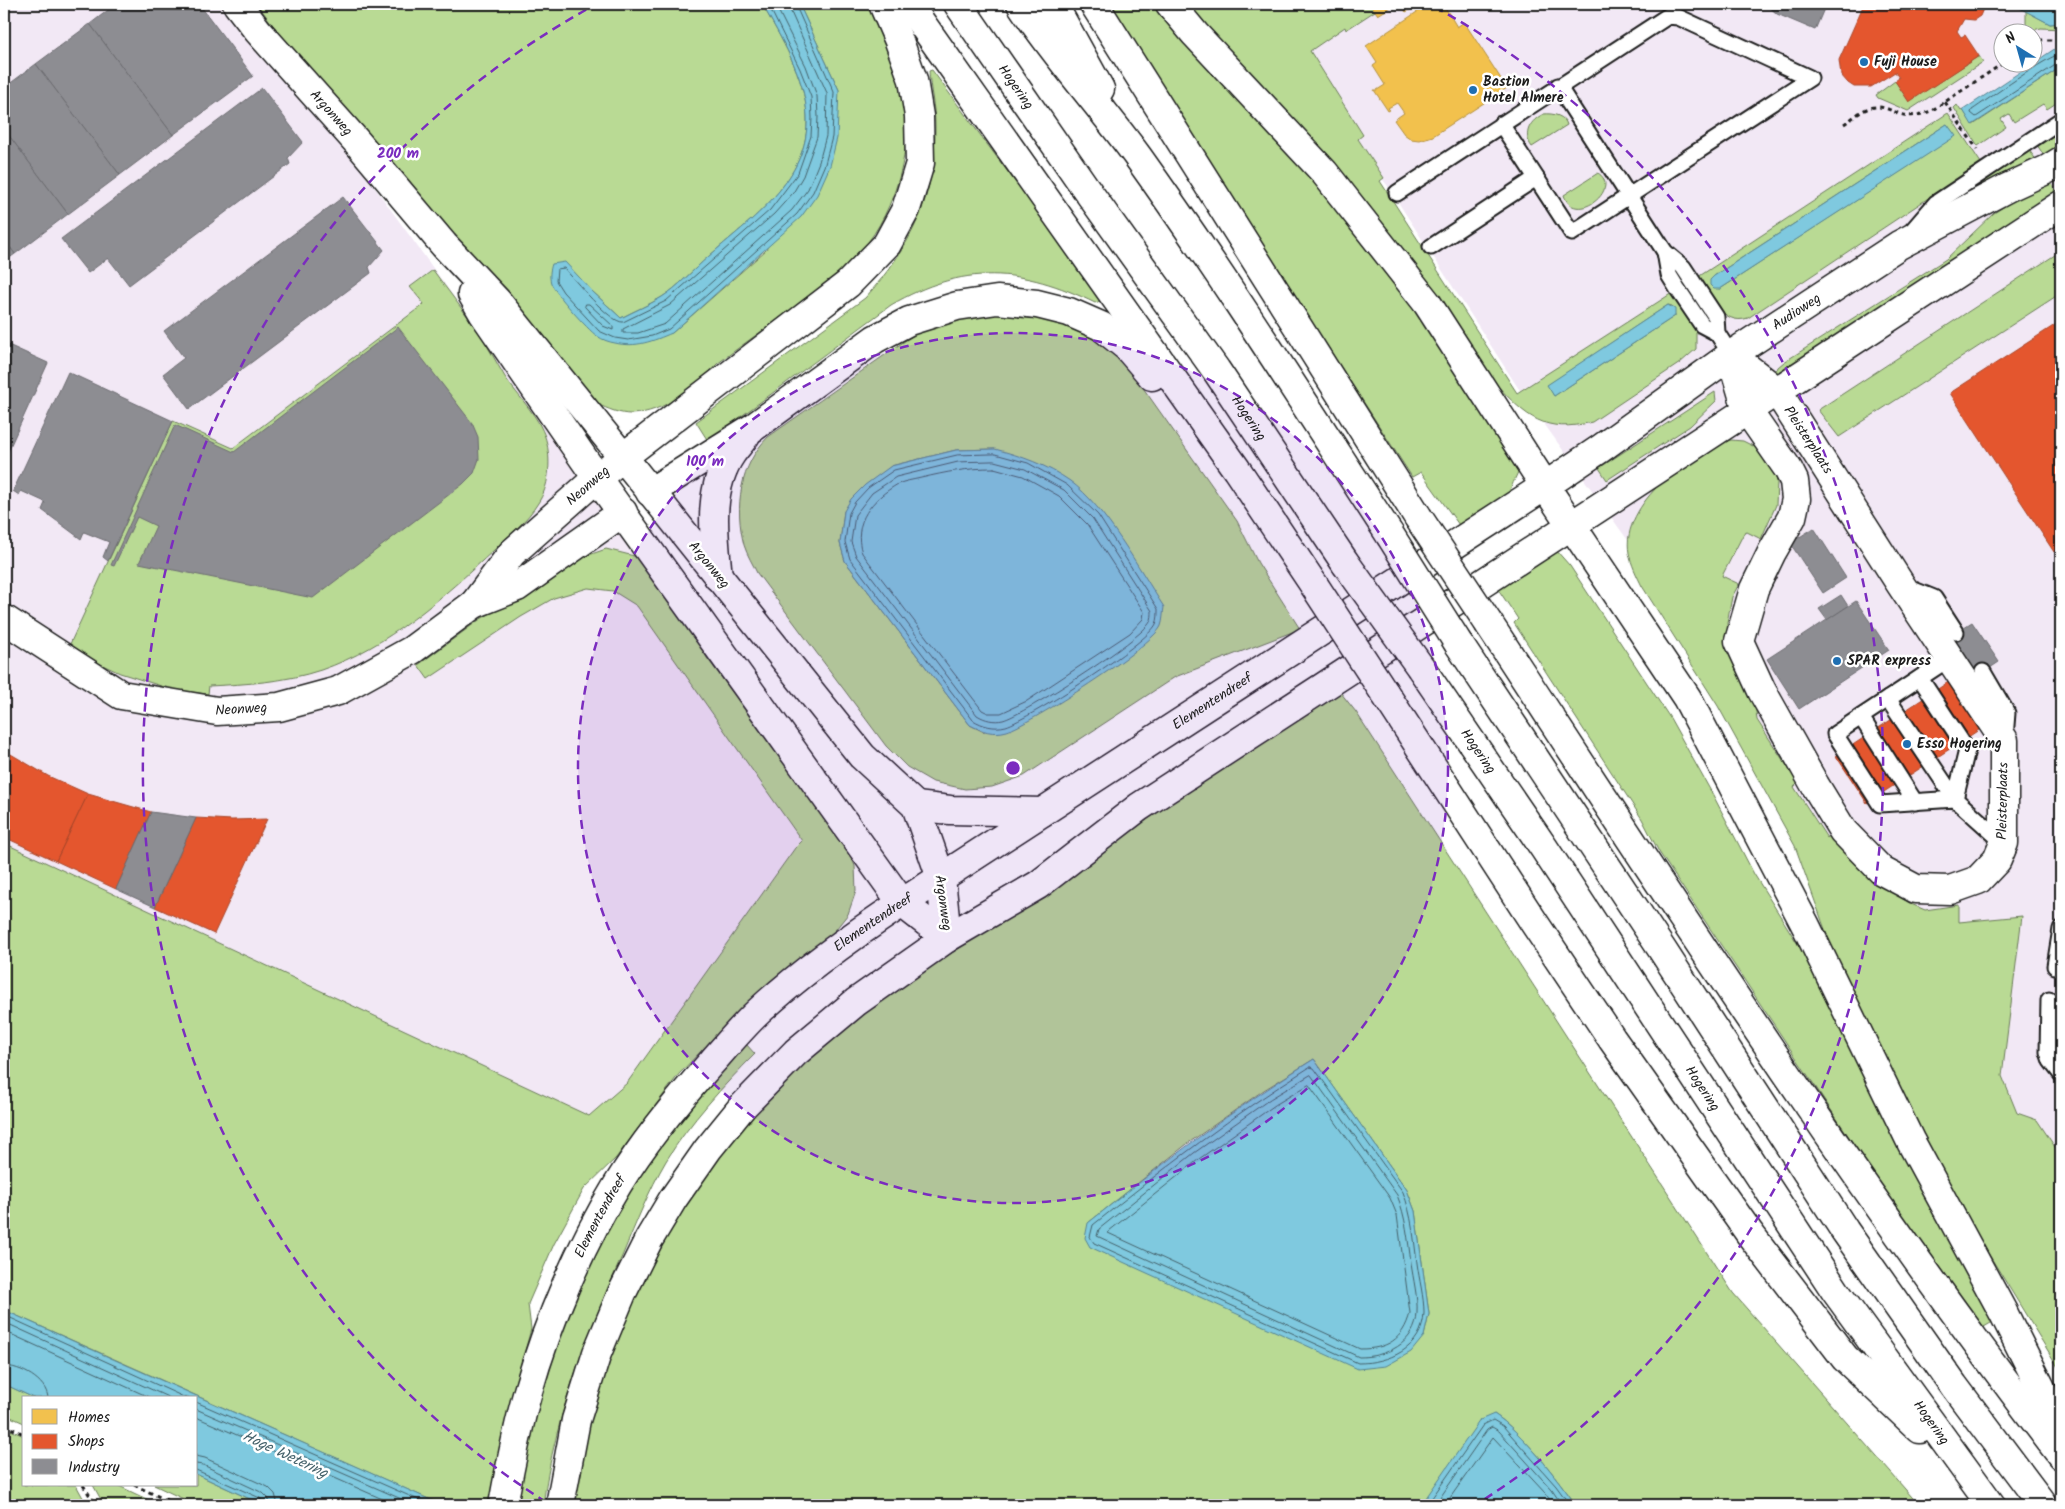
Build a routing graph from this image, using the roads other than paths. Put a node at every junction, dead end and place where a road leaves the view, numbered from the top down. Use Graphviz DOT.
graph roads {
  1 [pos="237,4"];
  2 [pos="883,4"];
  3 [pos="908,4"];
  4 [pos="958,4"];
  5 [pos="1021,4"];
  6 [pos="1053,4"];
  7 [pos="1094,4"];
  8 [pos="1170,4"];
  9 [pos="1558,86"];
  10 [pos="2061,120"];
  11 [pos="1501,124"];
  12 [pos="1137,156"];
  13 [pos="2061,161"];
  14 [pos="1536,178"];
  15 [pos="1397,193"];
  16 [pos="1629,196"];
  17 [pos="2061,205"];
  18 [pos="1899,244"];
  19 [pos="444,245"];
  20 [pos="1431,247"];
  21 [pos="1724,344"];
  22 [pos="1777,391"];
  23 [pos="1747,410"];
  24 [pos="754,426"];
  25 [pos="623,457"];
  26 [pos="1237,470"];
  27 [pos="598,478"];
  28 [pos="1545,486"];
  29 [pos="650,492"];
  30 [pos="623,512"];
  31 [pos="1572,525"];
  32 [pos="718,577"];
  33 [pos="474,604"];
  34 [pos="4,619"];
  35 [pos="1953,645"];
  36 [pos="1983,672"];
  37 [pos="1920,678"];
  38 [pos="1888,699"];
  39 [pos="1861,717"];
  40 [pos="2004,740"];
  41 [pos="1955,799"];
  42 [pos="1916,802"];
  43 [pos="916,806"];
  44 [pos="1042,812"];
  45 [pos="2004,844"];
  46 [pos="941,878"];
  47 [pos="902,903"];
  48 [pos="2061,928"];
  49 [pos="947,938"];
  50 [pos="2055,966"];
  51 [pos="2049,1000"];
  52 [pos="2061,1074"];
  53 [pos="2061,1428"];
  54 [pos="2061,1455"];
  55 [pos="1969,1477"];
  56 [pos="503,1505"];
  57 [pos="560,1505"];
  58 [pos="1991,1505"];
  59 [pos="2043,1505"];
  1 -- 19 [label="main road, Argonweg"];
  2 -- 25 [label="main road, Neonweg"];
  3 -- 26 [label="main road"];
  4 -- 55 [label="main road, Hogering, bridge"];
  5 -- 12 [label="main road"];
  6 -- 12 [label="main road"];
  7 -- 54 [label="main road, bridge"];
  8 -- 28 [label="main road"];
  9 -- 11 [label="lane"];
  9 -- 16 [label="lane"];
  9 -- 16 [label="lane"];
  10 -- 18 [label="lane"];
  11 -- 14 [label="lane"];
  11 -- 15 [label="lane"];
  12 -- 59 [label="main road, bridge"];
  13 -- 18 [label="main road, Audioweg"];
  14 -- 16 [label="lane"];
  14 -- 20 [label="lane"];
  16 -- 21 [label="lane"];
  17 -- 22 [label="main road"];
  18 -- 21 [label="main road, Audioweg"];
  19 -- 25 [label="main road, Argonweg"];
  19 -- 27 [label="main road, Argonweg"];
  21 -- 22 [label="main road, Pleisterplaats"];
  21 -- 23 [label="main road, Pleisterplaats"];
  21 -- 28 [label="main road, Audioweg"];
  22 -- 23 [label="main road"];
  22 -- 35 [label="main road, Pleisterplaats"];
  23 -- 31 [label="main road"];
  23 -- 45 [label="main road, Pleisterplaats"];
  24 -- 26 [label="main road"];
  24 -- 29 [label="main road, Neonweg"];
  24 -- 32 [label="main road"];
  25 -- 27 [label="main road, Neonweg"];
  25 -- 29 [label="main road, Argonweg"];
  26 -- 55 [label="main road, bridge"];
  27 -- 30 [label="main road, Argonweg"];
  27 -- 33 [label="main road, Neonweg"];
  28 -- 31 [label="main road"];
  28 -- 44 [label="main road, Elementendreef"];
  29 -- 30 [label="main road, Neonweg"];
  29 -- 32 [label="main road, Argonweg"];
  30 -- 33 [label="main road, Neonweg"];
  30 -- 47 [label="main road, Argonweg"];
  31 -- 49 [label="main road"];
  31 -- 53 [label="main road"];
  32 -- 43 [label="main road, Argonweg"];
  33 -- 34 [label="main road, Neonweg"];
  35 -- 37 [label="lane"];
  35 -- 40 [label="main road, Pleisterplaats"];
  36 -- 40 [label="lane"];
  37 -- 38 [label="lane"];
  37 -- 41 [label="lane"];
  38 -- 39 [label="lane"];
  38 -- 41 [label="lane"];
  39 -- 42 [label="lane"];
  39 -- 42 [label="lane"];
  40 -- 45 [label="main road, Pleisterplaats"];
  41 -- 42 [label="lane"];
  41 -- 45 [label="lane"];
  43 -- 44 [label="main road"];
  43 -- 46 [label="main road, Argonweg"];
  44 -- 46 [label="main road, Elementendreef"];
  46 -- 47 [label="main road, Elementendreef"];
  46 -- 49 [label="main road, Argonweg"];
  47 -- 49 [label="main road, Argonweg"];
  47 -- 56 [label="main road, Elementendreef"];
  48 -- 50 [label="lane"];
  49 -- 57 [label="main road"];
  51 -- 52 [label="lane"];
  55 -- 58 [label="main road, Hogering"];
}
